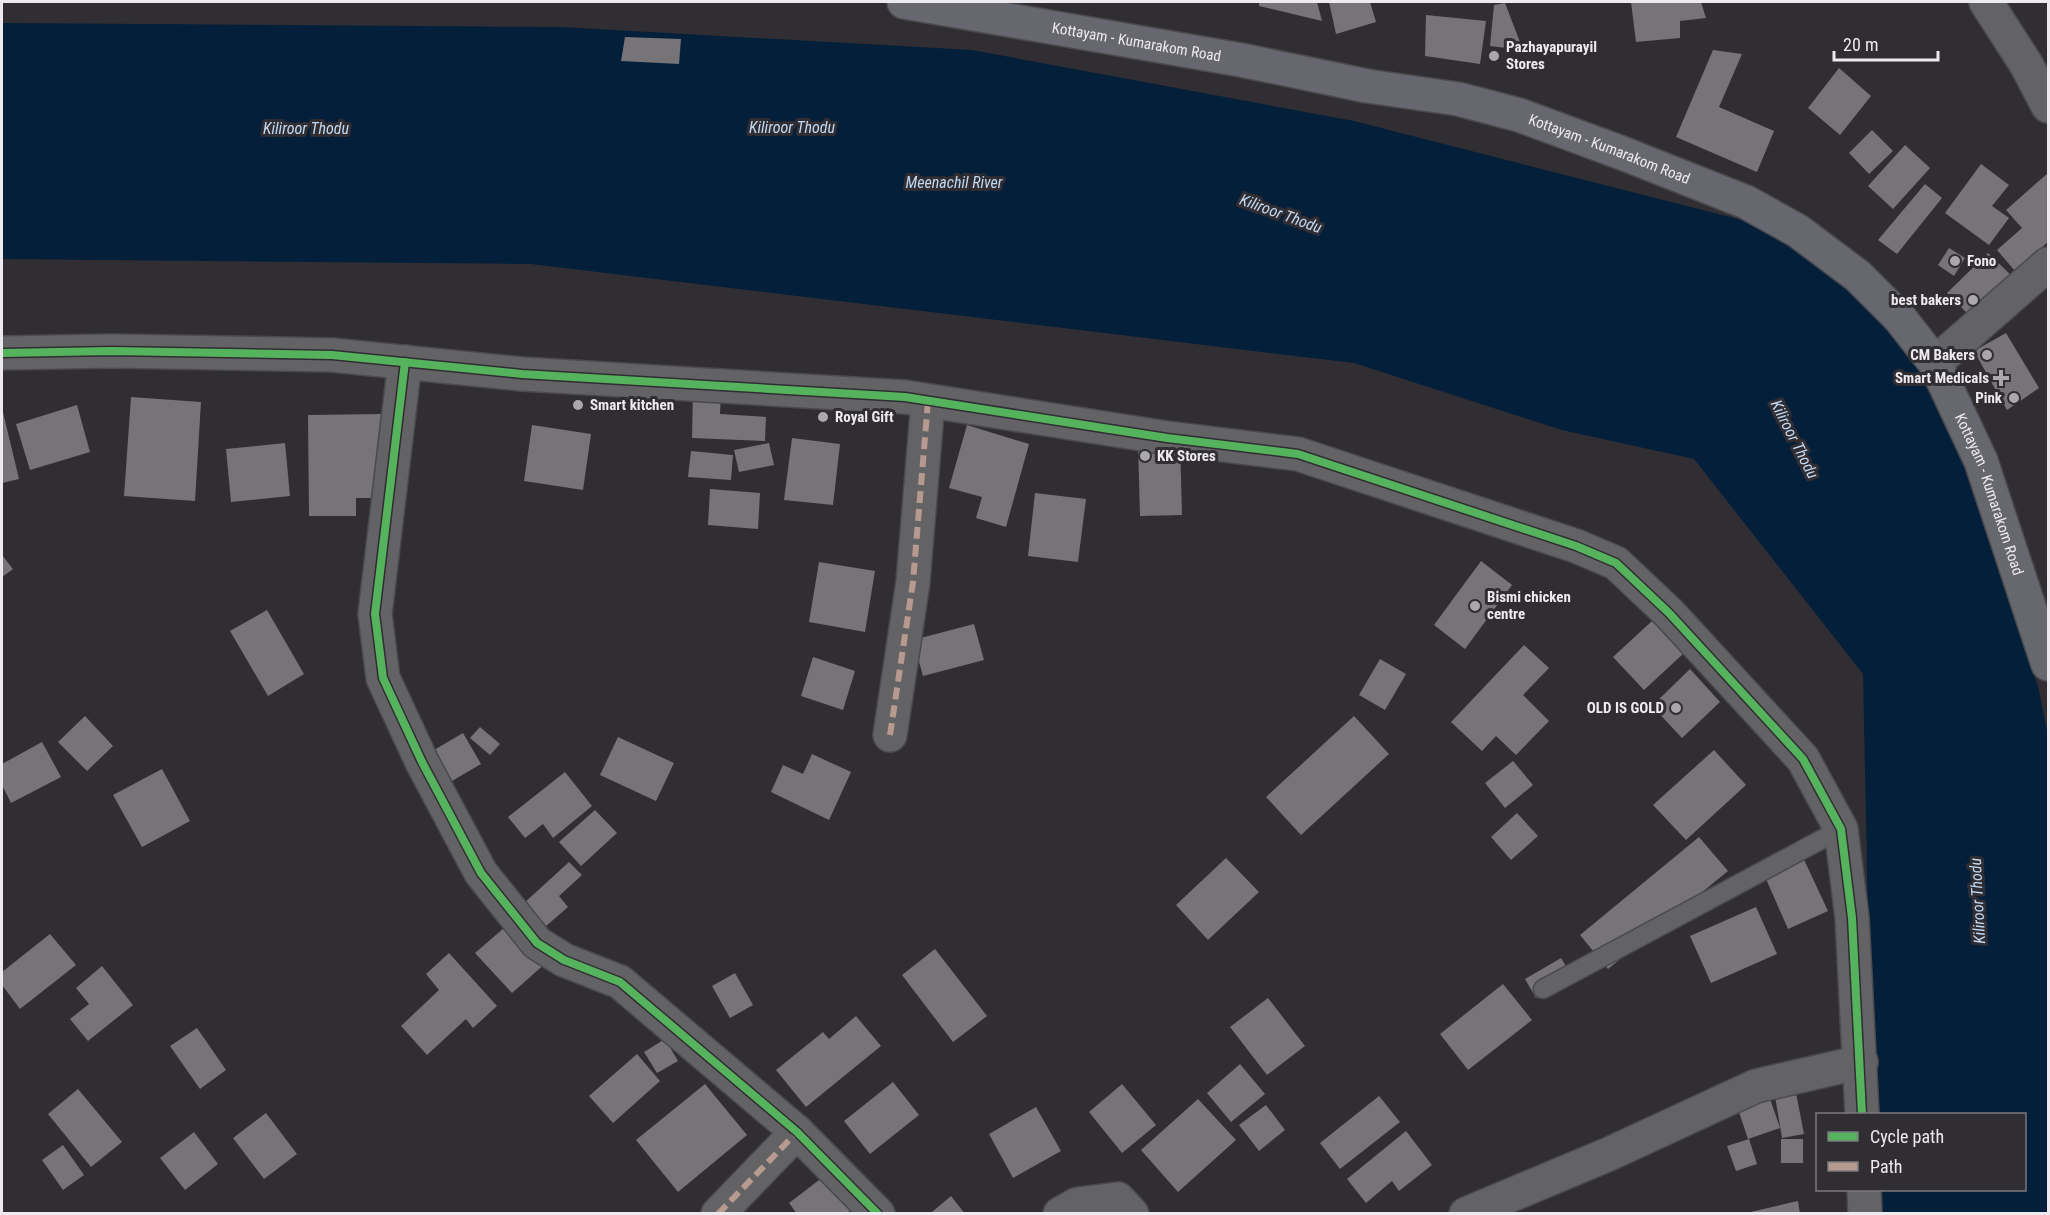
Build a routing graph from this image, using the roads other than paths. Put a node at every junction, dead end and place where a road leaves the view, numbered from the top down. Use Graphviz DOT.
graph roads {
  1 [pos="904,2"];
  2 [pos="1986,2"];
  3 [pos="2049,106"];
  4 [pos="2049,264"];
  5 [pos="2,353"];
  6 [pos="405,363"];
  7 [pos="1935,363"];
  8 [pos="927,401"];
  9 [pos="2049,664"];
  10 [pos="890,735"];
  11 [pos="1841,829"];
  12 [pos="1543,989"];
  13 [pos="1861,1062"];
  14 [pos="1862,1113"];
  15 [pos="797,1132"];
  16 [pos="1864,1191"];
  17 [pos="718,1214"];
  18 [pos="878,1214"];
  19 [pos="1060,1214"];
  20 [pos="1132,1214"];
  21 [pos="1466,1214"];
  22 [pos="1865,1214"];
  1 -- 7 [label="main road, Kottayam - Kumarakom Road"];
  2 -- 3 [label="street"];
  4 -- 7 [label="street"];
  5 -- 6 [label="street"];
  6 -- 8 [label="street"];
  6 -- 15 [label="street"];
  7 -- 9 [label="main road, Kottayam - Kumarakom Road"];
  8 -- 10 [label="street"];
  8 -- 11 [label="street"];
  11 -- 12 [label="lane"];
  11 -- 13 [label="street"];
  13 -- 14 [label="street"];
  13 -- 21 [label="street"];
  15 -- 17 [label="street"];
  15 -- 18 [label="street"];
  16 -- 22 [label="street"];
  19 -- 20 [label="street"];
}
